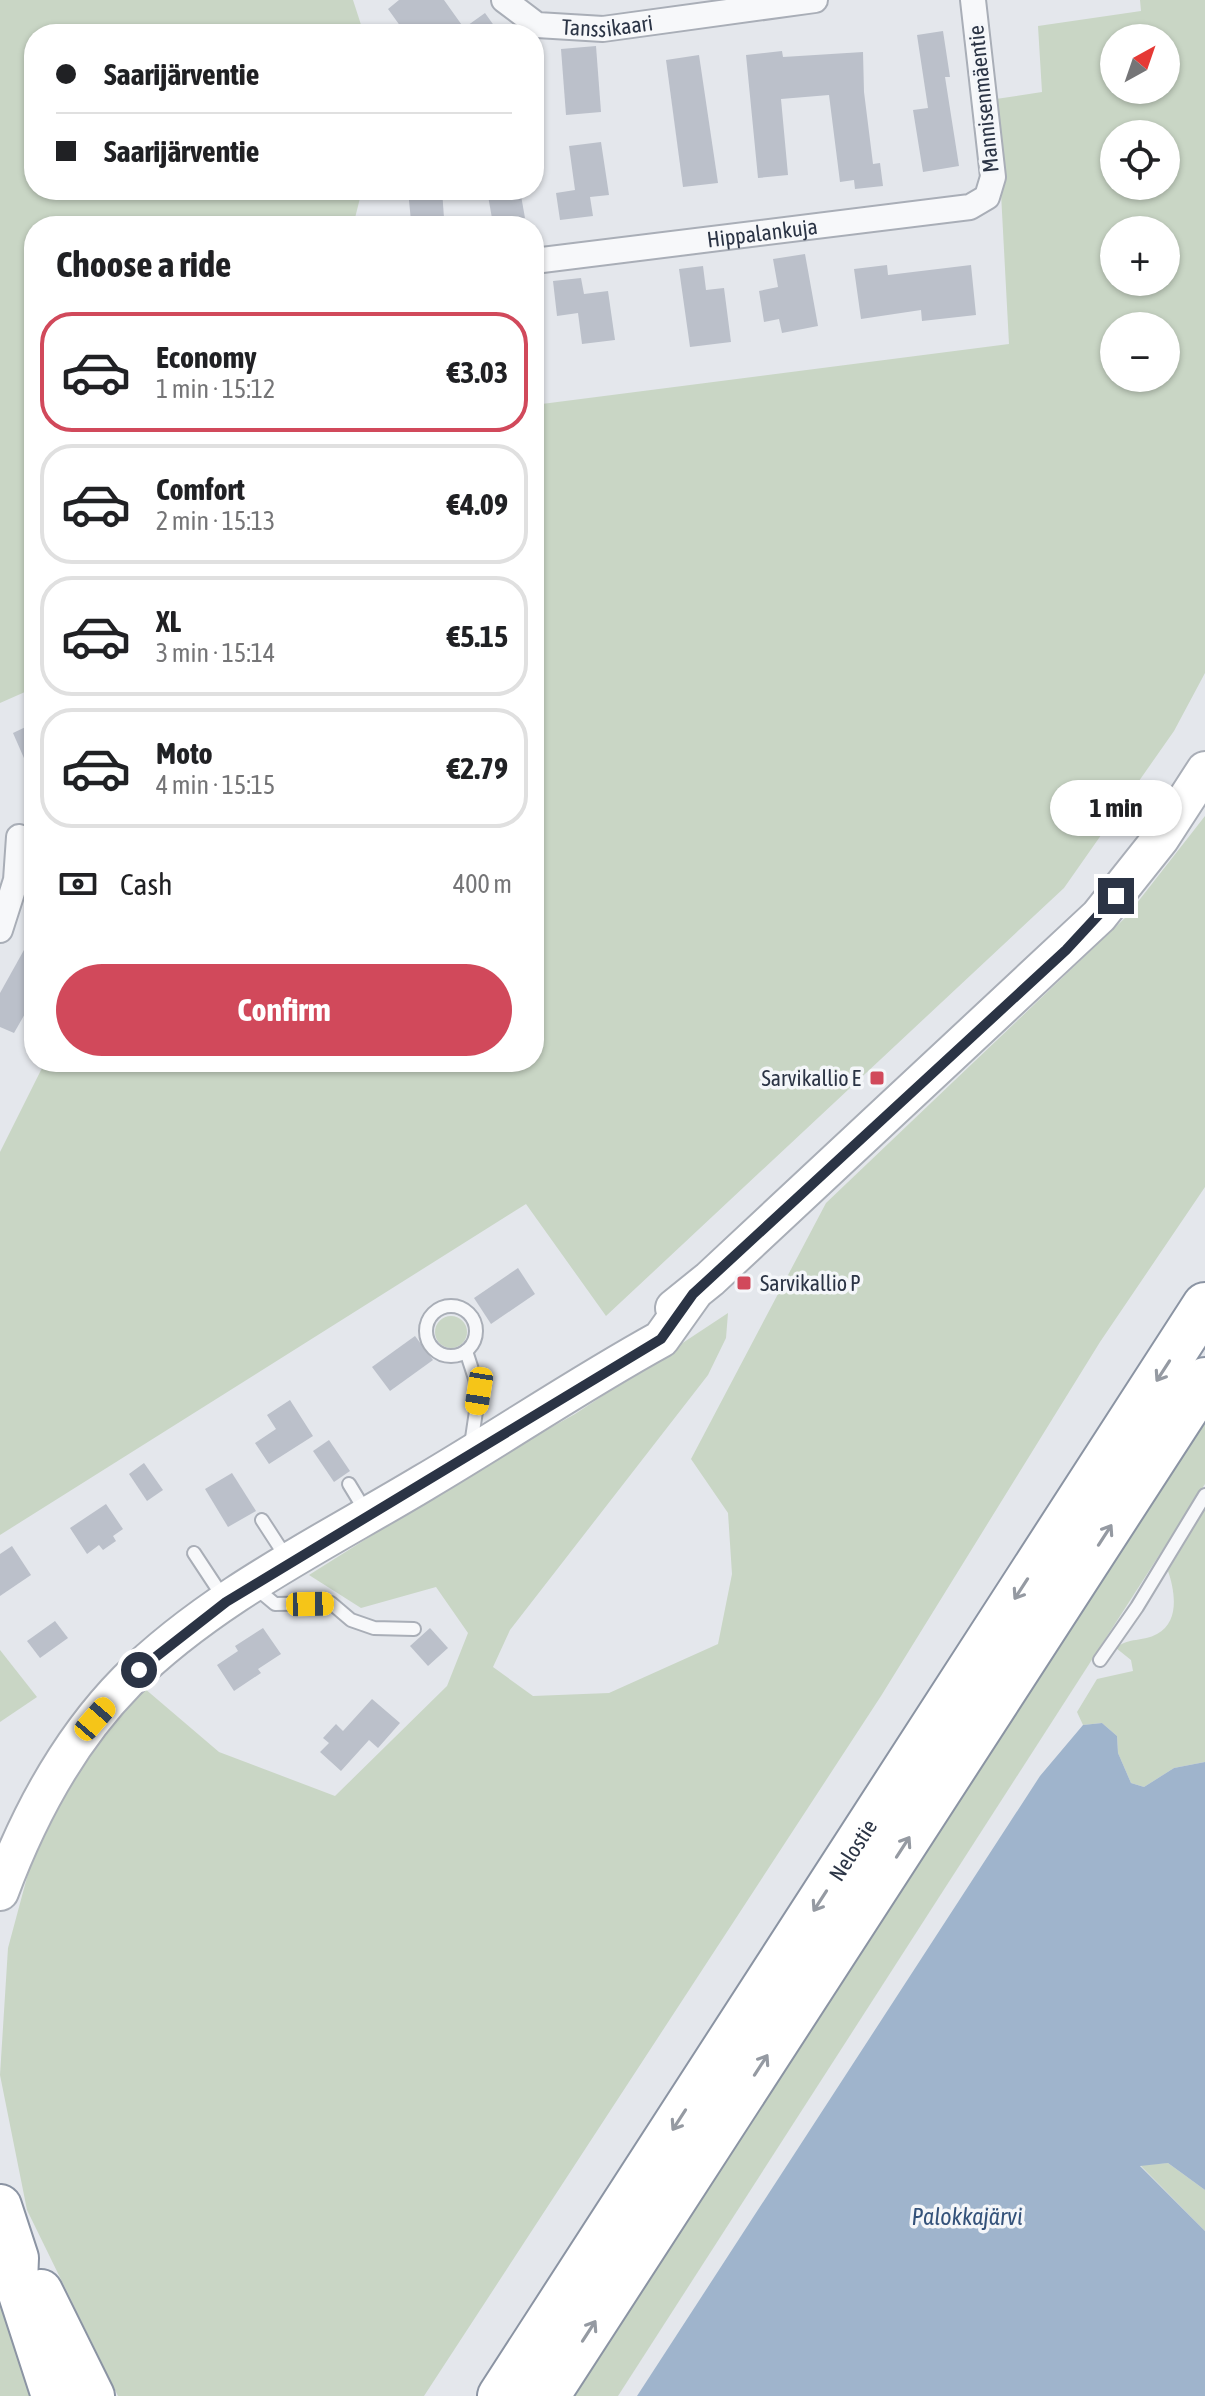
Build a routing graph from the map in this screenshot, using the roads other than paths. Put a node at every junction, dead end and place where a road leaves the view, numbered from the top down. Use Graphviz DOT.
graph roads {
  1 [pos="504,0"];
  2 [pos="815,0"];
  3 [pos="973,0"];
  4 [pos="536,24"];
  5 [pos="544,25"];
  6 [pos="987,197"];
  7 [pos="544,260"];
  8 [pos="1205,770"];
  9 [pos="18,836"];
  10 [pos="0,930"];
  11 [pos="1205,1305"];
  12 [pos="466,1351"];
  13 [pos="1205,1380"];
  14 [pos="471,1453"];
  15 [pos="349,1484"];
  16 [pos="1205,1495"];
  17 [pos="368,1516"];
  18 [pos="262,1520"];
  19 [pos="194,1553"];
  20 [pos="290,1563"];
  21 [pos="240,1594"];
  22 [pos="414,1629"];
  23 [pos="1100,1660"];
  24 [pos="0,1892"];
  25 [pos="0,2206"];
  26 [pos="17,2258"];
  27 [pos="53,2396"];
  28 [pos="93,2396"];
  29 [pos="500,2396"];
  30 [pos="547,2396"];
  1 -- 4 [label="street, Tanssikaari"];
  2 -- 5 [label="street, Tanssikaari"];
  3 -- 6 [label="street, Mannisenmäentie"];
  6 -- 7 [label="street, Hippalankuja"];
  8 -- 14 [label="main road"];
  9 -- 10 [label="street"];
  11 -- 29 [label="highway, Nelostie, one-way"];
  12 -- 12 [label="lane"];
  12 -- 14 [label="lane"];
  30 -- 13 [label="highway, Nelostie, one-way"];
  14 -- 17 [label="main road"];
  15 -- 17 [label="lane"];
  16 -- 23 [label="lane"];
  17 -- 20 [label="main road"];
  18 -- 20 [label="lane"];
  19 -- 21 [label="lane"];
  20 -- 21 [label="main road"];
  21 -- 22 [label="lane"];
  21 -- 24 [label="main road"];
  25 -- 26 [label="highway"];
  26 -- 27 [label="highway"];
  26 -- 28 [label="highway"];
}
